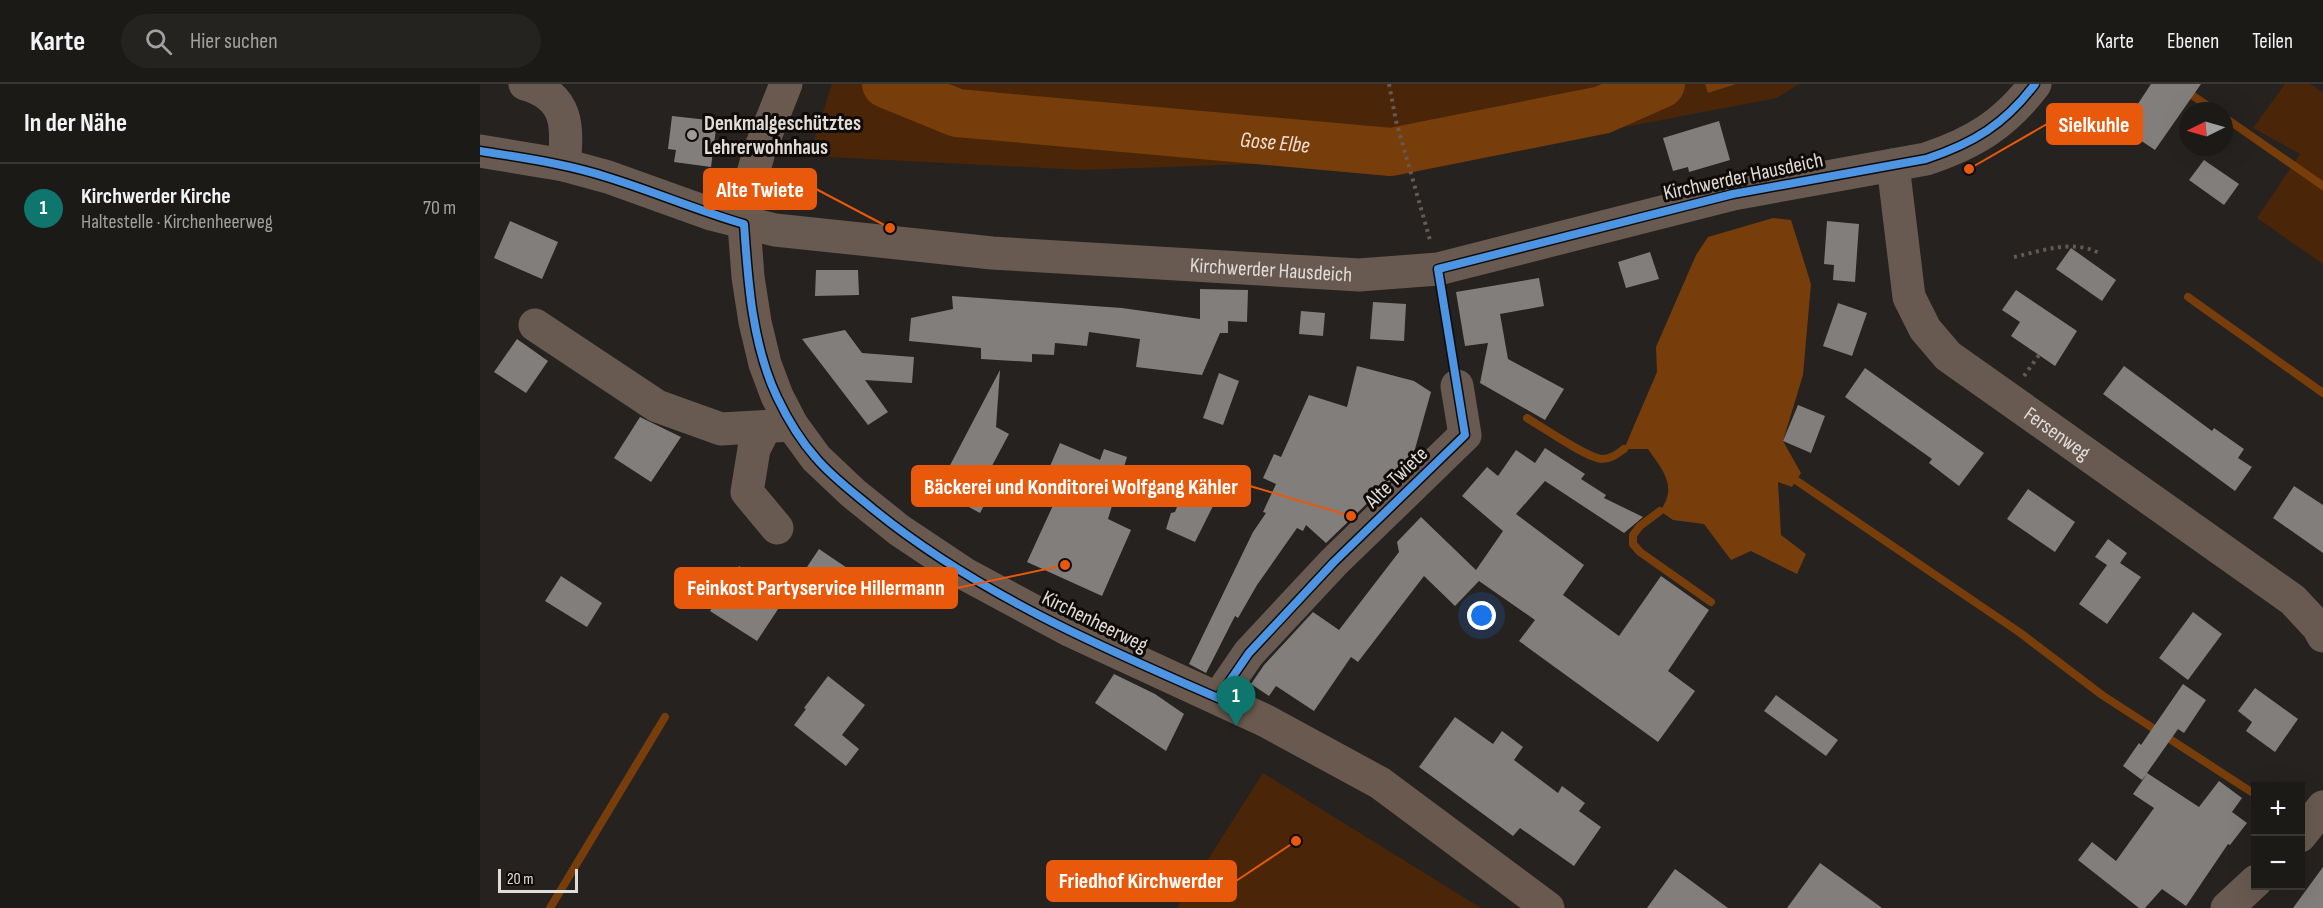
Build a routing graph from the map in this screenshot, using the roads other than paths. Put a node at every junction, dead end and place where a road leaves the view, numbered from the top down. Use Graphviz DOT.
graph roads {
  1 [pos="525,84"];
  2 [pos="786,84"];
  3 [pos="2036,84"];
  4 [pos="480,150"];
  5 [pos="564,165"];
  6 [pos="1893,165"];
  7 [pos="744,224"];
  8 [pos="535,325"];
  9 [pos="1457,386"];
  10 [pos="779,426"];
  11 [pos="777,528"];
  12 [pos="2323,636"];
  13 [pos="1218,698"];
  14 [pos="2323,807"];
  15 [pos="2305,831"];
  16 [pos="2251,886"];
  17 [pos="1548,908"];
  18 [pos="2227,908"];
  1 -- 5 [label="street"];
  2 -- 7 [label="main road, Kirchenheerweg"];
  3 -- 6 [label="street, Kirchwerder Hausdeich"];
  4 -- 5 [label="street, Kirchwerder Hausdeich"];
  5 -- 7 [label="street, Kirchwerder Hausdeich"];
  6 -- 7 [label="street, Kirchwerder Hausdeich"];
  6 -- 12 [label="street, Fersenweg"];
  7 -- 10 [label="main road, Kirchenheerweg"];
  8 -- 10 [label="street"];
  9 -- 13 [label="street, Alte Twiete"];
  10 -- 11 [label="street"];
  10 -- 13 [label="main road, Kirchenheerweg"];
  13 -- 17 [label="main road, Kirchenheerweg"];
  14 -- 15 [label="street"];
  16 -- 18 [label="street"];
}
